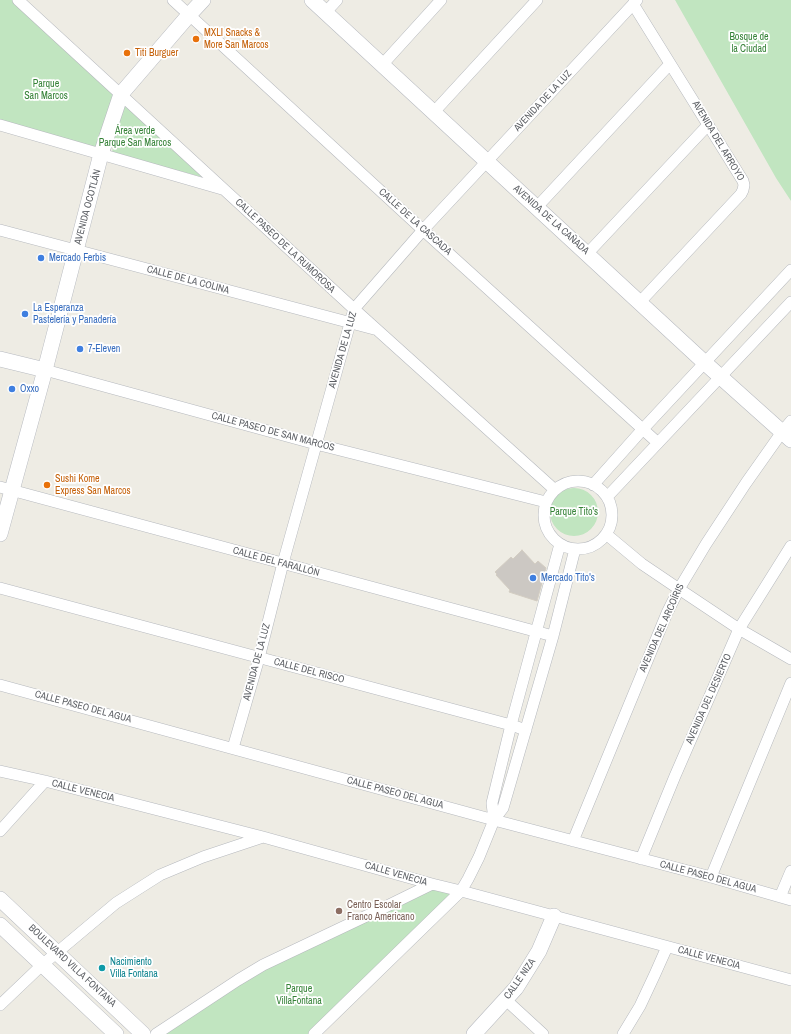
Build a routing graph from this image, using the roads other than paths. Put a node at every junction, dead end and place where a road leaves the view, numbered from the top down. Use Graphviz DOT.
graph roads {
  1 [pos="18,0"];
  2 [pos="173,0"];
  3 [pos="203,0"];
  4 [pos="312,0"];
  5 [pos="337,0"];
  6 [pos="441,0"];
  7 [pos="537,0"];
  8 [pos="635,2"];
  9 [pos="325,13"];
  10 [pos="189,15"];
  11 [pos="670,64"];
  12 [pos="382,65"];
  13 [pos="121,94"];
  14 [pos="434,112"];
  15 [pos="0,125"];
  16 [pos="708,125"];
  17 [pos="102,154"];
  18 [pos="486,162"];
  19 [pos="224,190"];
  20 [pos="537,207"];
  21 [pos="0,230"];
  22 [pos="423,230"];
  23 [pos="76,250"];
  24 [pos="587,254"];
  25 [pos="791,270"];
  26 [pos="640,302"];
  27 [pos="791,302"];
  28 [pos="354,309"];
  29 [pos="350,324"];
  30 [pos="377,330"];
  31 [pos="0,358"];
  32 [pos="705,362"];
  33 [pos="45,370"];
  34 [pos="721,376"];
  35 [pos="642,430"];
  36 [pos="788,431"];
  37 [pos="658,443"];
  38 [pos="316,444"];
  39 [pos="593,484"];
  40 [pos="6,489"];
  41 [pos="555,490"];
  42 [pos="607,497"];
  43 [pos="546,502"];
  44 [pos="0,534"];
  45 [pos="606,534"];
  46 [pos="560,544"];
  47 [pos="791,546"];
  48 [pos="575,549"];
  49 [pos="283,564"];
  50 [pos="0,588"];
  51 [pos="679,589"];
  52 [pos="739,629"];
  53 [pos="536,631"];
  54 [pos="553,636"];
  55 [pos="259,658"];
  56 [pos="791,659"];
  57 [pos="791,683"];
  58 [pos="0,684"];
  59 [pos="510,725"];
  60 [pos="526,730"];
  61 [pos="233,748"];
  62 [pos="0,771"];
  63 [pos="46,781"];
  64 [pos="494,820"];
  65 [pos="0,831"];
  66 [pos="263,838"];
  67 [pos="573,841"];
  68 [pos="641,859"];
  69 [pos="791,871"];
  70 [pos="711,877"];
  71 [pos="432,884"];
  72 [pos="461,891"];
  73 [pos="0,899"];
  74 [pos="786,899"];
  75 [pos="554,916"];
  76 [pos="0,925"];
  77 [pos="666,946"];
  78 [pos="57,953"];
  79 [pos="42,965"];
  80 [pos="791,980"];
  81 [pos="506,1000"];
  82 [pos="0,1005"];
  83 [pos="116,1034"];
  84 [pos="143,1034"];
  85 [pos="156,1034"];
  86 [pos="314,1034"];
  87 [pos="474,1034"];
  88 [pos="543,1034"];
  89 [pos="623,1034"];
  1 -- 13 [label="street, CALLE PASEO DE LA RUMOROSA"];
  2 -- 10 [label="street, CALLE DE LA CASCADA"];
  3 -- 10 [label="main road, AVENIDA OCOTLÁN"];
  4 -- 9 [label="main road, AVENIDA DE LA CAÑADA"];
  5 -- 9 [label="street"];
  6 -- 12 [label="street"];
  7 -- 14 [label="street"];
  8 -- 11 [label="street, AVENIDA DEL ARROYO"];
  8 -- 18 [label="street, AVENIDA DE LA LUZ"];
  9 -- 12 [label="main road, AVENIDA DE LA CAÑADA"];
  10 -- 13 [label="main road, AVENIDA OCOTLÁN"];
  10 -- 22 [label="street, CALLE DE LA CASCADA"];
  11 -- 16 [label="street, AVENIDA DEL ARROYO"];
  11 -- 20 [label="street"];
  12 -- 14 [label="main road, AVENIDA DE LA CAÑADA"];
  13 -- 17 [label="main road, AVENIDA OCOTLÁN"];
  13 -- 19 [label="street, CALLE PASEO DE LA RUMOROSA"];
  14 -- 18 [label="main road, AVENIDA DE LA CAÑADA"];
  15 -- 17 [label="street"];
  16 -- 24 [label="street"];
  16 -- 26 [label="street, AVENIDA DEL ARROYO"];
  17 -- 19 [label="street"];
  17 -- 23 [label="main road, AVENIDA OCOTLÁN"];
  18 -- 20 [label="main road, AVENIDA DE LA CAÑADA"];
  18 -- 22 [label="street, AVENIDA DE LA LUZ"];
  19 -- 28 [label="street, CALLE PASEO DE LA RUMOROSA"];
  20 -- 24 [label="main road, AVENIDA DE LA CAÑADA"];
  21 -- 23 [label="street, CALLE DE LA COLINA"];
  22 -- 28 [label="street, AVENIDA DE LA LUZ"];
  22 -- 35 [label="street, CALLE DE LA CASCADA"];
  23 -- 29 [label="street, CALLE DE LA COLINA"];
  23 -- 33 [label="main road, AVENIDA OCOTLÁN"];
  24 -- 26 [label="main road, AVENIDA DE LA CAÑADA"];
  25 -- 32 [label="street"];
  26 -- 32 [label="main road, AVENIDA DE LA CAÑADA"];
  27 -- 34 [label="street"];
  28 -- 29 [label="street, AVENIDA DE LA LUZ"];
  28 -- 30 [label="street, CALLE PASEO DE LA RUMOROSA"];
  29 -- 30 [label="street, CALLE DE LA COLINA"];
  29 -- 38 [label="street, AVENIDA DE LA LUZ"];
  30 -- 41 [label="street, CALLE PASEO DE LA RUMOROSA"];
  31 -- 33 [label="main road, CALLE PASEO DE SAN MARCOS"];
  32 -- 34 [label="main road, AVENIDA DE LA CAÑADA"];
  32 -- 35 [label="street"];
  33 -- 38 [label="street, CALLE PASEO DE SAN MARCOS"];
  33 -- 40 [label="main road, AVENIDA OCOTLÁN"];
  34 -- 36 [label="main road, AVENIDA DE LA CAÑADA"];
  34 -- 37 [label="street"];
  35 -- 37 [label="street, CALLE DE LA CASCADA"];
  35 -- 39 [label="street"];
  36 -- 51 [label="street, AVENIDA DEL ARCOÍRIS"];
  37 -- 42 [label="street"];
  38 -- 43 [label="street, CALLE PASEO DE SAN MARCOS"];
  38 -- 49 [label="street, AVENIDA DE LA LUZ"];
  39 -- 41 [label="street"];
  39 -- 42 [label="street"];
  40 -- 44 [label="main road, AVENIDA OCOTLÁN"];
  40 -- 49 [label="street, CALLE DEL FARALLÓN"];
  41 -- 43 [label="street"];
  42 -- 45 [label="street"];
  43 -- 46 [label="street"];
  45 -- 48 [label="street"];
  45 -- 51 [label="street"];
  46 -- 48 [label="street"];
  46 -- 53 [label="street"];
  47 -- 52 [label="street, AVENIDA DEL DESIERTO"];
  48 -- 54 [label="street"];
  49 -- 53 [label="street, CALLE DEL FARALLÓN"];
  49 -- 55 [label="street, AVENIDA DE LA LUZ"];
  50 -- 55 [label="street, CALLE DEL RISCO"];
  51 -- 52 [label="street"];
  51 -- 67 [label="street, AVENIDA DEL ARCOÍRIS"];
  52 -- 56 [label="street"];
  52 -- 68 [label="street, AVENIDA DEL DESIERTO"];
  53 -- 54 [label="street, CALLE DEL FARALLÓN"];
  53 -- 59 [label="street"];
  54 -- 60 [label="street"];
  55 -- 59 [label="street, CALLE DEL RISCO"];
  55 -- 61 [label="street, AVENIDA DE LA LUZ"];
  57 -- 70 [label="street"];
  58 -- 61 [label="street, CALLE PASEO DEL AGUA"];
  59 -- 60 [label="street, CALLE DEL RISCO"];
  59 -- 64 [label="street"];
  60 -- 64 [label="street"];
  61 -- 64 [label="street, CALLE PASEO DEL AGUA"];
  62 -- 63 [label="street, CALLE VENECIA"];
  63 -- 65 [label="street"];
  63 -- 66 [label="street, CALLE VENECIA"];
  64 -- 67 [label="street, CALLE PASEO DEL AGUA"];
  64 -- 72 [label="street"];
  66 -- 71 [label="street, CALLE VENECIA"];
  66 -- 78 [label="street"];
  67 -- 68 [label="street, CALLE PASEO DEL AGUA"];
  68 -- 70 [label="street, CALLE PASEO DEL AGUA"];
  69 -- 74 [label="street"];
  70 -- 74 [label="street, CALLE PASEO DEL AGUA"];
  71 -- 72 [label="street, CALLE VENECIA"];
  71 -- 85 [label="street"];
  72 -- 75 [label="street, CALLE VENECIA"];
  72 -- 86 [label="street"];
  73 -- 78 [label="main road, BOULEVARD VILLA FONTANA"];
  75 -- 77 [label="street, CALLE VENECIA"];
  75 -- 81 [label="main road, CALLE NIZA"];
  76 -- 79 [label="main road, BOULEVARD VILLA FONTANA"];
  77 -- 80 [label="street, CALLE VENECIA"];
  77 -- 89 [label="street"];
  78 -- 79 [label="street"];
  78 -- 84 [label="main road, BOULEVARD VILLA FONTANA"];
  79 -- 82 [label="street"];
  79 -- 83 [label="main road, BOULEVARD VILLA FONTANA"];
  81 -- 87 [label="main road, CALLE NIZA"];
  81 -- 88 [label="street"];
}
